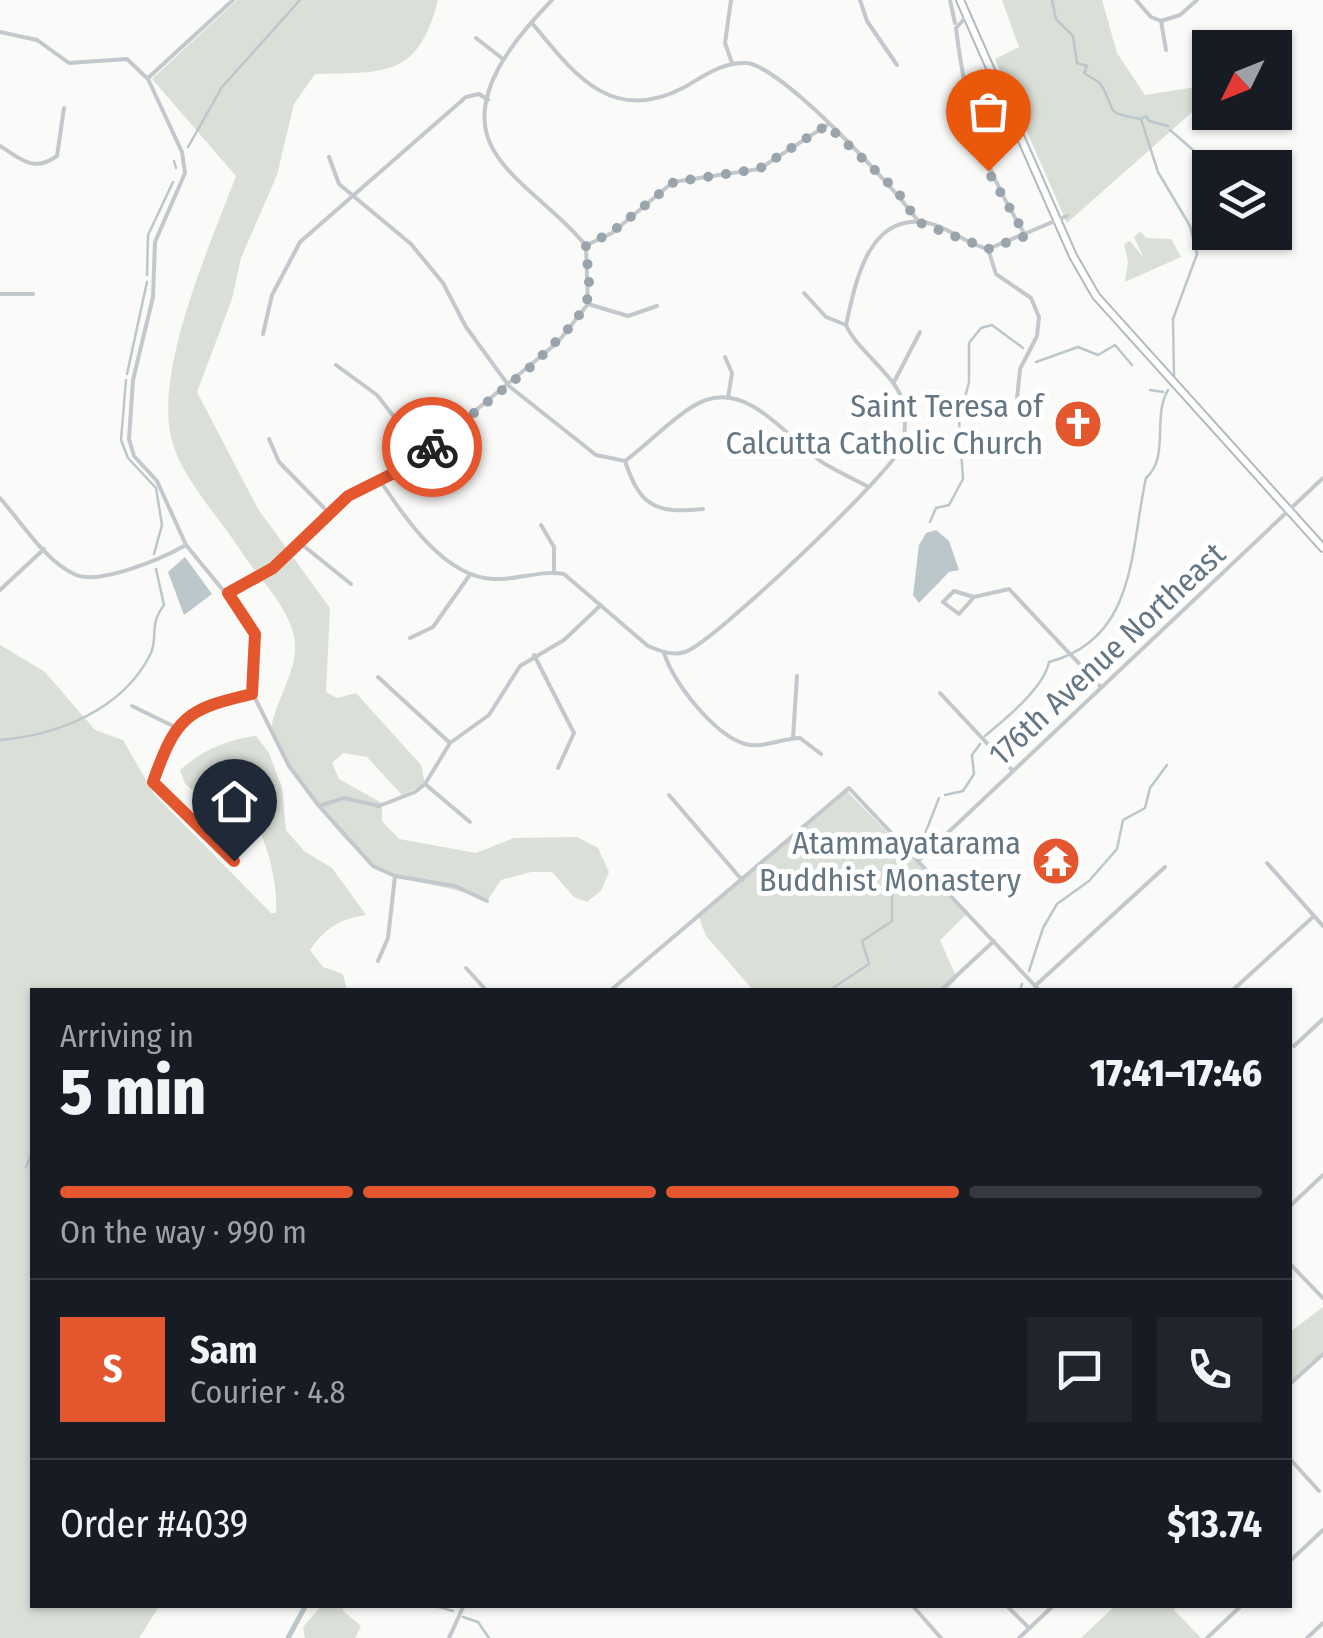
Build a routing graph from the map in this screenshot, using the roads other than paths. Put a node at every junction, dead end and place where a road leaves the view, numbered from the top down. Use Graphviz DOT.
graph roads {
  1 [pos="233,0"];
  2 [pos="552,0"];
  3 [pos="731,0"];
  4 [pos="860,0"];
  5 [pos="950,0"];
  6 [pos="960,0"];
  7 [pos="1136,0"];
  8 [pos="1197,0"];
  9 [pos="967,16"];
  10 [pos="1161,21"];
  11 [pos="531,22"];
  12 [pos="956,28"];
  13 [pos="0,32"];
  14 [pos="476,38"];
  15 [pos="1166,50"];
  16 [pos="503,58"];
  17 [pos="732,64"];
  18 [pos="898,66"];
  19 [pos="148,78"];
  20 [pos="488,100"];
  21 [pos="64,108"];
  22 [pos="827,125"];
  23 [pos="0,146"];
  24 [pos="329,157"];
  25 [pos="352,198"];
  26 [pos="1067,216"];
  27 [pos="1057,220"];
  28 [pos="918,222"];
  29 [pos="1026,236"];
  30 [pos="586,246"];
  31 [pos="988,249"];
  32 [pos="0,294"];
  33 [pos="33,294"];
  34 [pos="804,294"];
  35 [pos="588,304"];
  36 [pos="657,306"];
  37 [pos="846,325"];
  38 [pos="920,332"];
  39 [pos="264,334"];
  40 [pos="726,357"];
  41 [pos="336,366"];
  42 [pos="894,382"];
  43 [pos="509,386"];
  44 [pos="728,398"];
  45 [pos="1017,399"];
  46 [pos="270,438"];
  47 [pos="422,454"];
  48 [pos="624,461"];
  49 [pos="1323,478"];
  50 [pos="379,479"];
  51 [pos="867,486"];
  52 [pos="0,498"];
  53 [pos="702,508"];
  54 [pos="328,512"];
  55 [pos="1290,513"];
  56 [pos="540,524"];
  57 [pos="300,543"];
  58 [pos="186,545"];
  59 [pos="44,548"];
  60 [pos="1323,548"];
  61 [pos="554,572"];
  62 [pos="469,576"];
  63 [pos="351,584"];
  64 [pos="0,590"];
  65 [pos="228,593"];
  66 [pos="974,597"];
  67 [pos="601,605"];
  68 [pos="410,638"];
  69 [pos="664,653"];
  70 [pos="534,656"];
  71 [pos="797,676"];
  72 [pos="378,677"];
  73 [pos="1102,688"];
  74 [pos="940,693"];
  75 [pos="252,694"];
  76 [pos="132,706"];
  77 [pos="175,727"];
  78 [pos="793,738"];
  79 [pos="450,743"];
  80 [pos="821,754"];
  81 [pos="558,768"];
  82 [pos="1013,771"];
  83 [pos="425,784"];
  84 [pos="669,795"];
  85 [pos="319,806"];
  86 [pos="470,822"];
  87 [pos="919,860"];
  88 [pos="234,861"];
  89 [pos="1267,863"];
  90 [pos="1165,868"];
  91 [pos="395,876"];
  92 [pos="742,880"];
  93 [pos="487,901"];
  94 [pos="1323,914"];
  95 [pos="1315,918"];
  96 [pos="1323,926"];
  97 [pos="994,942"];
  98 [pos="378,961"];
  99 [pos="466,968"];
  100 [pos="484,988"];
  101 [pos="613,988"];
  102 [pos="944,988"];
  103 [pos="1037,988"];
  104 [pos="1235,988"];
  105 [pos="1323,1019"];
  106 [pos="1294,1046"];
  107 [pos="1323,1174"];
  108 [pos="1292,1204"];
  109 [pos="1292,1266"];
  110 [pos="1323,1298"];
  111 [pos="1323,1354"];
  112 [pos="1292,1382"];
  113 [pos="1292,1461"];
  114 [pos="1319,1491"];
  115 [pos="1323,1530"];
  116 [pos="1292,1559"];
  117 [pos="463,1608"];
  118 [pos="915,1608"];
  119 [pos="1009,1608"];
  120 [pos="1051,1608"];
  121 [pos="1239,1608"];
  122 [pos="1323,1623"];
  123 [pos="1029,1628"];
  124 [pos="450,1638"];
  125 [pos="941,1638"];
  126 [pos="1018,1638"];
  127 [pos="1207,1638"];
  128 [pos="1307,1638"];
  1 -- 19 [label="street"];
  2 -- 11 [label="street"];
  3 -- 17 [label="street"];
  4 -- 18 [label="street"];
  5 -- 12 [label="street"];
  6 -- 9 [label="main road"];
  7 -- 10 [label="street"];
  8 -- 10 [label="street"];
  9 -- 12 [label="street"];
  9 -- 27 [label="main road"];
  10 -- 15 [label="street"];
  11 -- 16 [label="street"];
  11 -- 17 [label="street"];
  12 -- 29 [label="street"];
  13 -- 19 [label="street"];
  14 -- 16 [label="street"];
  16 -- 20 [label="street"];
  17 -- 22 [label="street"];
  19 -- 58 [label="street"];
  20 -- 25 [label="street"];
  20 -- 30 [label="street"];
  21 -- 23 [label="street"];
  22 -- 28 [label="street"];
  22 -- 30 [label="street"];
  24 -- 25 [label="street"];
  25 -- 39 [label="street"];
  25 -- 43 [label="street"];
  26 -- 27 [label="street"];
  27 -- 29 [label="street"];
  27 -- 55 [label="main road"];
  28 -- 31 [label="street"];
  28 -- 37 [label="street"];
  29 -- 31 [label="street"];
  30 -- 35 [label="street"];
  31 -- 45 [label="street"];
  32 -- 33 [label="street"];
  34 -- 37 [label="street"];
  35 -- 36 [label="street"];
  35 -- 43 [label="street"];
  37 -- 42 [label="street"];
  38 -- 42 [label="street"];
  40 -- 44 [label="street"];
  41 -- 47 [label="street"];
  42 -- 51 [label="street"];
  43 -- 47 [label="street"];
  43 -- 48 [label="street"];
  44 -- 48 [label="street"];
  44 -- 51 [label="street"];
  46 -- 54 [label="street"];
  47 -- 50 [label="street"];
  48 -- 53 [label="street"];
  49 -- 55 [label="street, 176th Avenue Northeast"];
  50 -- 54 [label="street"];
  50 -- 62 [label="street"];
  51 -- 69 [label="street"];
  52 -- 59 [label="street"];
  54 -- 57 [label="street"];
  55 -- 60 [label="main road"];
  55 -- 73 [label="street, 176th Avenue Northeast"];
  56 -- 61 [label="street"];
  57 -- 63 [label="street"];
  57 -- 65 [label="street"];
  58 -- 59 [label="street"];
  58 -- 65 [label="street"];
  59 -- 64 [label="street"];
  61 -- 62 [label="street"];
  61 -- 67 [label="street"];
  62 -- 68 [label="street"];
  65 -- 75 [label="street"];
  66 -- 66 [label="street"];
  66 -- 73 [label="street"];
  67 -- 69 [label="street"];
  67 -- 70 [label="street"];
  69 -- 78 [label="street"];
  70 -- 79 [label="street"];
  70 -- 81 [label="street"];
  71 -- 78 [label="street"];
  72 -- 79 [label="street"];
  73 -- 82 [label="street, 176th Avenue Northeast"];
  74 -- 82 [label="street"];
  75 -- 77 [label="street"];
  75 -- 85 [label="street"];
  76 -- 77 [label="street"];
  77 -- 88 [label="street"];
  78 -- 80 [label="street"];
  79 -- 83 [label="street"];
  82 -- 87 [label="street, 176th Avenue Northeast"];
  83 -- 85 [label="street"];
  83 -- 86 [label="street"];
  84 -- 92 [label="street"];
  85 -- 91 [label="street"];
  87 -- 92 [label="street"];
  87 -- 97 [label="street"];
  89 -- 95 [label="street"];
  90 -- 103 [label="street"];
  91 -- 93 [label="street"];
  91 -- 98 [label="street"];
  92 -- 101 [label="street"];
  94 -- 95 [label="street"];
  95 -- 96 [label="street"];
  95 -- 104 [label="street"];
  97 -- 102 [label="street"];
  97 -- 103 [label="street"];
  99 -- 100 [label="street"];
  105 -- 106 [label="street"];
  107 -- 108 [label="street"];
  109 -- 110 [label="street"];
  111 -- 112 [label="street"];
  113 -- 114 [label="street"];
  115 -- 116 [label="street"];
  117 -- 124 [label="street"];
  118 -- 125 [label="street"];
  119 -- 123 [label="street"];
  120 -- 123 [label="street"];
  121 -- 127 [label="street"];
  122 -- 128 [label="street"];
  123 -- 126 [label="street"];
}
